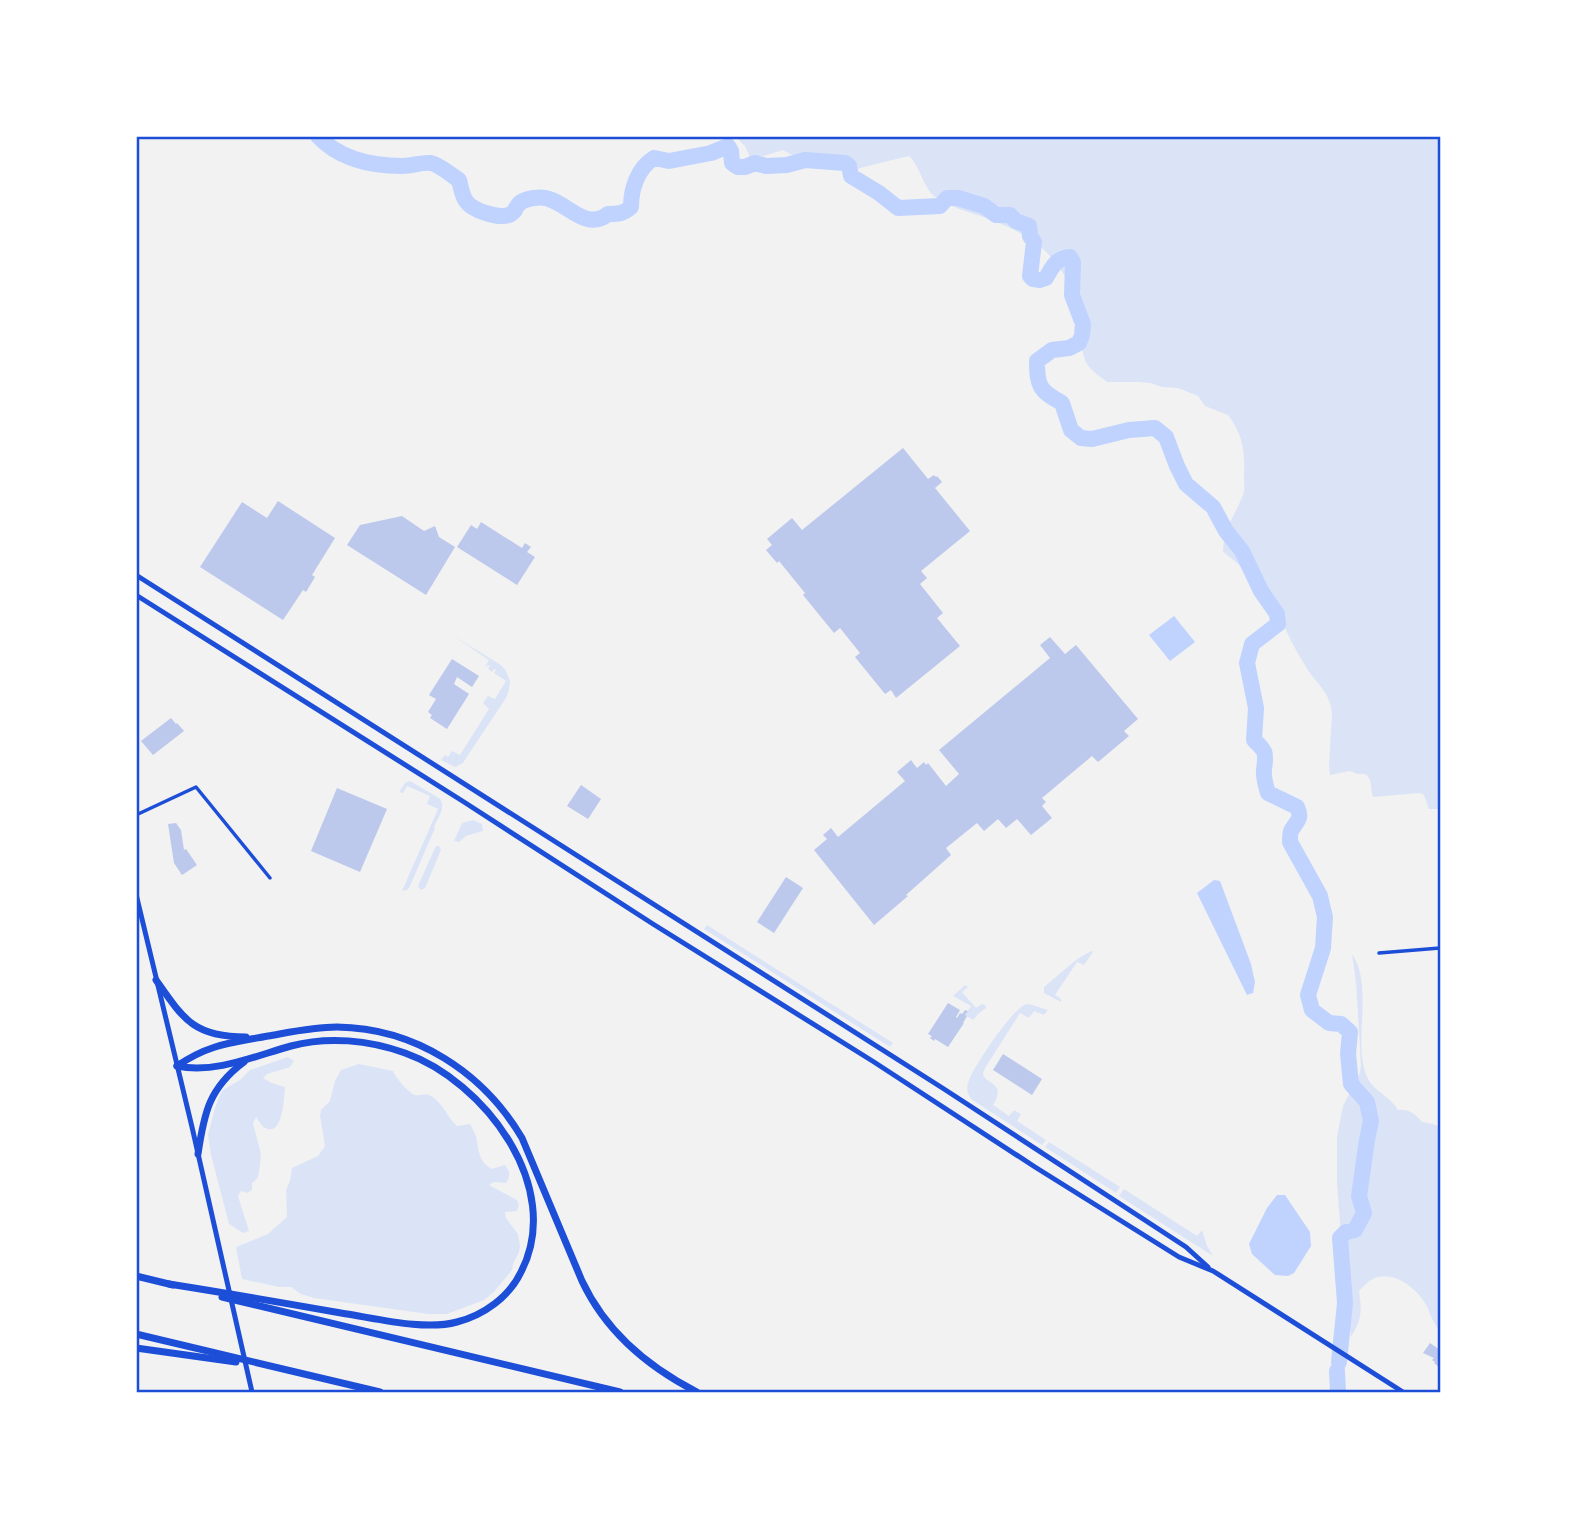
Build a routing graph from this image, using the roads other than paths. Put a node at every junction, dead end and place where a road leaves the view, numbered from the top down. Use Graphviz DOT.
graph roads {
  1 [pos="136,576"];
  2 [pos="136,594"];
  3 [pos="136,815"];
  4 [pos="270,878"];
  5 [pos="136,894"];
  6 [pos="1440,948"];
  7 [pos="1379,953"];
  8 [pos="156,980"];
  9 [pos="278,1035"];
  10 [pos="247,1059"];
  11 [pos="177,1066"];
  12 [pos="198,1154"];
  13 [pos="1213,1271"];
  14 [pos="136,1276"];
  15 [pos="169,1284"];
  16 [pos="136,1334"];
  17 [pos="136,1348"];
  18 [pos="272,1367"];
  19 [pos="252,1391"];
  20 [pos="380,1392"];
  21 [pos="620,1392"];
  22 [pos="697,1392"];
  23 [pos="1403,1392"];
  1 -- 13 [label="main road"];
  2 -- 13 [label="main road"];
  3 -- 4 [label="street"];
  5 -- 8 [label="main road"];
  6 -- 7 [label="street"];
  8 -- 9 [label="highway"];
  8 -- 11 [label="main road"];
  9 -- 11 [label="highway"];
  9 -- 22 [label="highway"];
  10 -- 11 [label="highway"];
  10 -- 12 [label="highway"];
  10 -- 15 [label="highway"];
  11 -- 12 [label="main road"];
  12 -- 19 [label="main road"];
  13 -- 23 [label="main road"];
  14 -- 15 [label="highway"];
  15 -- 21 [label="highway"];
  16 -- 18 [label="highway"];
  17 -- 18 [label="highway"];
  18 -- 20 [label="highway"];
}
